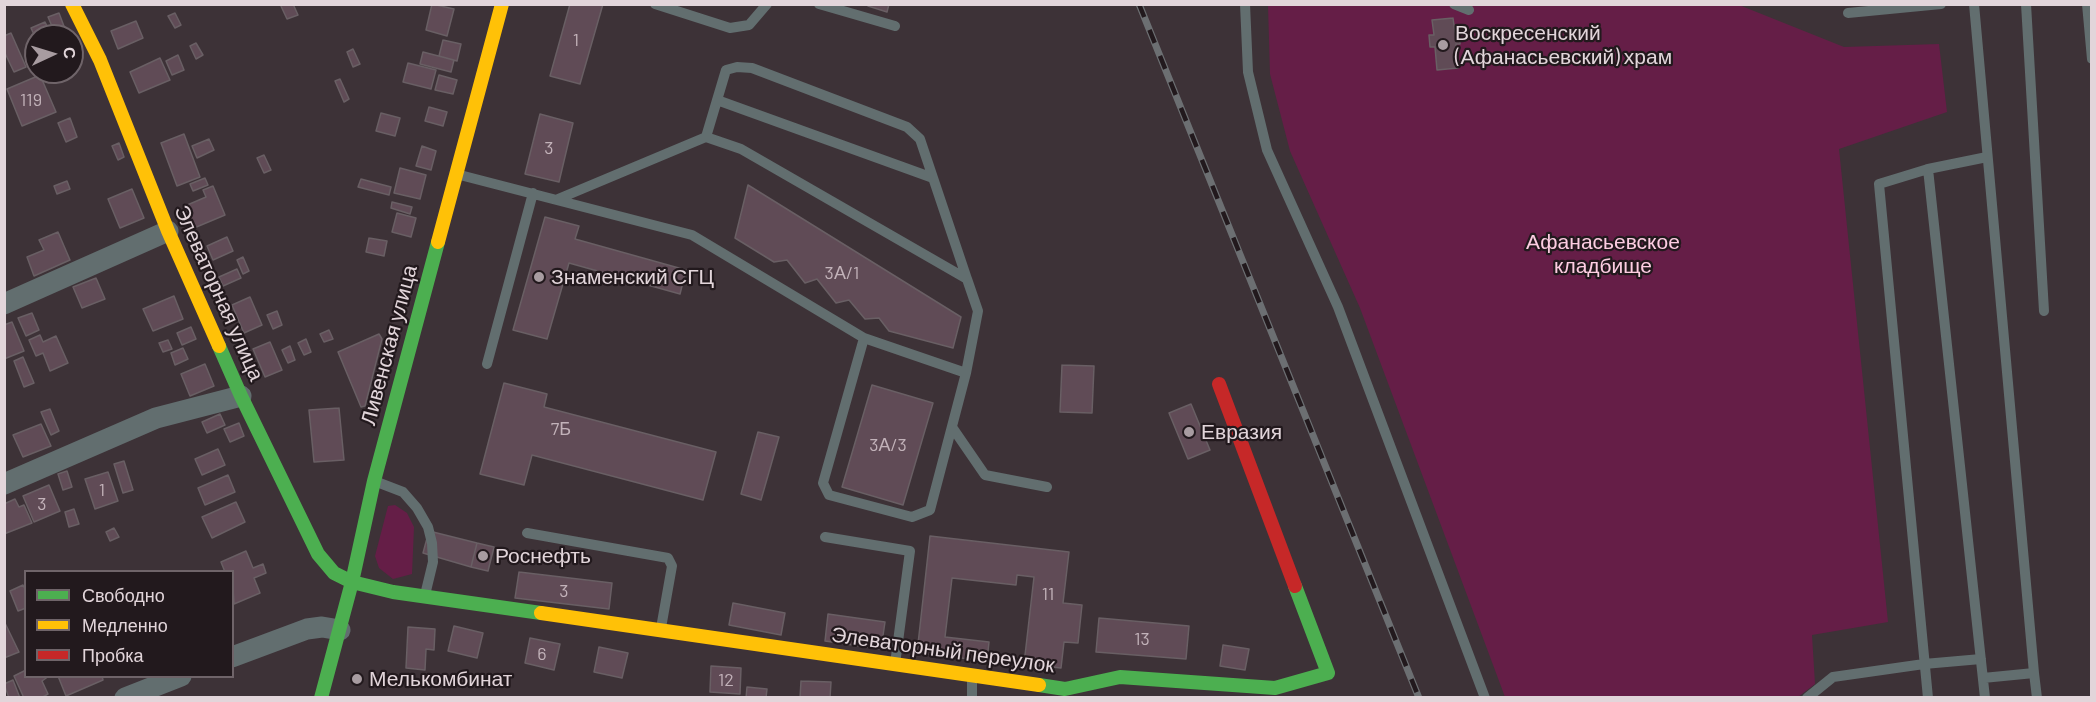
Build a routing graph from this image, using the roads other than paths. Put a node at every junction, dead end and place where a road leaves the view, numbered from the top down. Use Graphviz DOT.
graph roads {
  1 [pos="72,4"];
  2 [pos="502,4"];
  3 [pos="655,4"];
  4 [pos="767,4"];
  5 [pos="819,4"];
  6 [pos="1245,4"];
  7 [pos="1454,4"];
  8 [pos="1941,4"];
  9 [pos="1974,4"];
  10 [pos="2026,4"];
  11 [pos="2087,4"];
  12 [pos="1469,10"];
  13 [pos="1848,13"];
  14 [pos="895,26"];
  15 [pos="2091,59"];
  16 [pos="717,100"];
  17 [pos="706,136"];
  18 [pos="1987,157"];
  19 [pos="1928,169"];
  20 [pos="456,174"];
  21 [pos="933,178"];
  22 [pos="533,193"];
  23 [pos="558,199"];
  24 [pos="168,231"];
  25 [pos="967,279"];
  26 [pos="4,304"];
  27 [pos="2044,311"];
  28 [pos="864,338"];
  29 [pos="487,364"];
  30 [pos="966,373"];
  31 [pos="1219,384"];
  32 [pos="241,396"];
  33 [pos="952,427"];
  34 [pos="374,481"];
  35 [pos="4,484"];
  36 [pos="1047,487"];
  37 [pos="527,533"];
  38 [pos="825,537"];
  39 [pos="352,582"];
  40 [pos="425,595"];
  41 [pos="661,629"];
  42 [pos="340,630"];
  43 [pos="234,656"];
  44 [pos="1981,659"];
  45 [pos="1924,664"];
  46 [pos="896,665"];
  47 [pos="2034,673"];
  48 [pos="972,676"];
  49 [pos="176,678"];
  50 [pos="1983,678"];
  51 [pos="125,698"];
  52 [pos="321,698"];
  53 [pos="972,698"];
  54 [pos="1485,698"];
  55 [pos="1807,698"];
  56 [pos="1928,698"];
  57 [pos="1985,698"];
  58 [pos="2037,698"];
  1 -- 24 [label="street, Элеваторная улица"];
  2 -- 20 [label="street, Ливенская улица"];
  3 -- 4 [label="lane"];
  5 -- 14 [label="lane"];
  6 -- 54 [label="lane"];
  7 -- 12 [label="lane"];
  8 -- 13 [label="lane"];
  9 -- 18 [label="lane"];
  10 -- 27 [label="lane"];
  11 -- 15 [label="lane"];
  16 -- 17 [label="lane"];
  16 -- 21 [label="lane"];
  16 -- 21 [label="lane"];
  17 -- 23 [label="lane"];
  17 -- 25 [label="lane"];
  18 -- 19 [label="lane"];
  18 -- 47 [label="lane"];
  19 -- 44 [label="lane"];
  19 -- 45 [label="lane"];
  20 -- 22 [label="lane"];
  20 -- 34 [label="street, Ливенская улица"];
  21 -- 25 [label="lane"];
  22 -- 23 [label="lane"];
  22 -- 29 [label="lane"];
  23 -- 28 [label="lane"];
  24 -- 26 [label="street"];
  24 -- 32 [label="street, Элеваторная улица"];
  25 -- 30 [label="lane"];
  28 -- 30 [label="lane"];
  28 -- 33 [label="lane"];
  30 -- 33 [label="lane"];
  31 -- 48 [label="street, Элеваторный переулок"];
  32 -- 35 [label="street"];
  32 -- 39 [label="street, Элеваторная улица"];
  33 -- 36 [label="lane"];
  34 -- 39 [label="street, Ливенская улица"];
  34 -- 40 [label="lane"];
  37 -- 41 [label="lane"];
  38 -- 46 [label="lane"];
  39 -- 40 [label="street, Элеваторный переулок"];
  39 -- 42 [label="street, Ливенская улица"];
  40 -- 41 [label="street, Элеваторный переулок"];
  41 -- 46 [label="street, Элеваторный переулок"];
  42 -- 43 [label="street"];
  42 -- 52 [label="street, Ливенская улица"];
  44 -- 45 [label="lane"];
  44 -- 50 [label="lane"];
  45 -- 55 [label="lane"];
  45 -- 56 [label="lane"];
  46 -- 48 [label="street, Элеваторный переулок"];
  47 -- 50 [label="lane"];
  47 -- 58 [label="lane"];
  48 -- 53 [label="lane"];
  49 -- 51 [label="street"];
  50 -- 57 [label="lane"];
}
